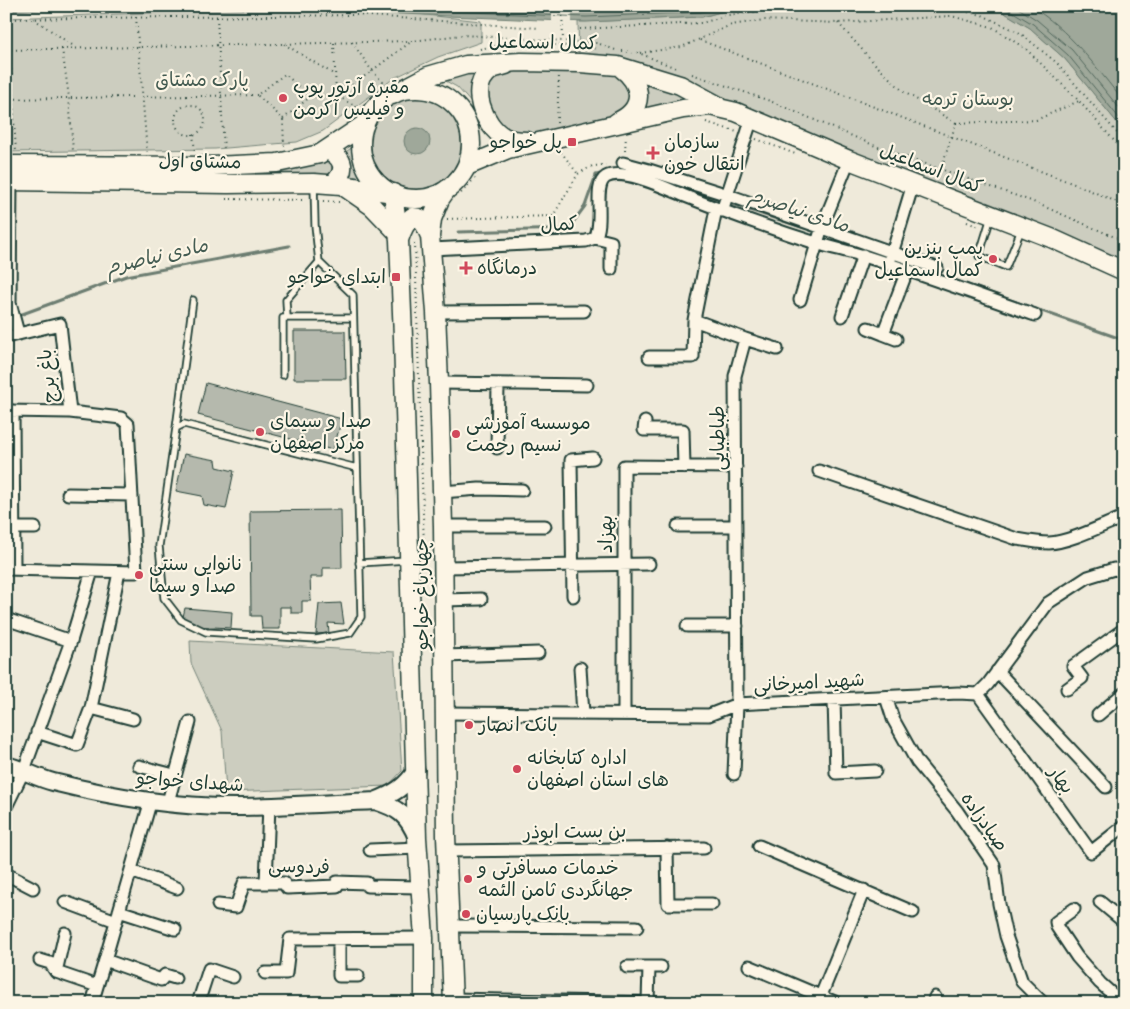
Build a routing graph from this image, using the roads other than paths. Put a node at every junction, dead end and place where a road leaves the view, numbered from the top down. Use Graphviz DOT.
graph roads {
  1 [pos="618,58"];
  2 [pos="521,62"];
  3 [pos="391,92"];
  4 [pos="722,107"];
  5 [pos="752,118"];
  6 [pos="358,122"];
  7 [pos="605,128"];
  8 [pos="540,142"];
  9 [pos="327,150"];
  10 [pos="849,160"];
  11 [pos="623,163"];
  12 [pos="10,171"];
  13 [pos="472,171"];
  14 [pos="913,184"];
  15 [pos="339,190"];
  16 [pos="454,191"];
  17 [pos="314,192"];
  18 [pos="393,193"];
  19 [pos="728,195"];
  20 [pos="719,210"];
  21 [pos="990,223"];
  22 [pos="1022,226"];
  23 [pos="822,227"];
  24 [pos="398,236"];
  25 [pos="594,238"];
  26 [pos="431,242"];
  27 [pos="816,243"];
  28 [pos="893,252"];
  29 [pos="863,256"];
  30 [pos="319,262"];
  31 [pos="889,264"];
  32 [pos="937,268"];
  33 [pos="611,269"];
  34 [pos="907,271"];
  35 [pos="1124,271"];
  36 [pos="193,300"];
  37 [pos="800,300"];
  38 [pos="584,311"];
  39 [pos="436,312"];
  40 [pos="1035,315"];
  41 [pos="842,316"];
  42 [pos="287,318"];
  43 [pos="353,318"];
  44 [pos="694,320"];
  45 [pos="868,328"];
  46 [pos="18,333"];
  47 [pos="883,334"];
  48 [pos="6,337"];
  49 [pos="745,339"];
  50 [pos="896,339"];
  51 [pos="777,349"];
  52 [pos="649,357"];
  53 [pos="283,375"];
  54 [pos="439,382"];
  55 [pos="498,384"];
  56 [pos="587,385"];
  57 [pos="10,411"];
  58 [pos="70,412"];
  59 [pos="645,422"];
  60 [pos="176,428"];
  61 [pos="496,448"];
  62 [pos="593,458"];
  63 [pos="684,466"];
  64 [pos="736,467"];
  65 [pos="357,468"];
  66 [pos="819,471"];
  67 [pos="522,490"];
  68 [pos="442,492"];
  69 [pos="68,494"];
  70 [pos="132,495"];
  71 [pos="1124,517"];
  72 [pos="443,526"];
  73 [pos="545,526"];
  74 [pos="678,526"];
  75 [pos="736,526"];
  76 [pos="14,528"];
  77 [pos="35,528"];
  78 [pos="409,560"];
  79 [pos="359,563"];
  80 [pos="624,564"];
  81 [pos="649,564"];
  82 [pos="572,565"];
  83 [pos="443,567"];
  84 [pos="10,569"];
  85 [pos="92,571"];
  86 [pos="1124,571"];
  87 [pos="119,572"];
  88 [pos="573,596"];
  89 [pos="481,599"];
  90 [pos="443,600"];
  91 [pos="6,619"];
  92 [pos="687,626"];
  93 [pos="737,626"];
  94 [pos="1124,628"];
  95 [pos="71,641"];
  96 [pos="538,652"];
  97 [pos="444,656"];
  98 [pos="580,668"];
  99 [pos="997,672"];
  100 [pos="1068,689"];
  101 [pos="1124,693"];
  102 [pos="978,694"];
  103 [pos="886,697"];
  104 [pos="834,699"];
  105 [pos="737,704"];
  106 [pos="91,708"];
  107 [pos="444,713"];
  108 [pos="584,714"];
  109 [pos="624,714"];
  110 [pos="1098,715"];
  111 [pos="133,719"];
  112 [pos="190,722"];
  113 [pos="37,732"];
  114 [pos="6,765"];
  115 [pos="139,766"];
  116 [pos="24,770"];
  117 [pos="416,770"];
  118 [pos="445,770"];
  119 [pos="875,771"];
  120 [pos="734,774"];
  121 [pos="174,775"];
  122 [pos="1106,787"];
  123 [pos="160,801"];
  124 [pos="375,801"];
  125 [pos="269,805"];
  126 [pos="6,807"];
  127 [pos="1124,826"];
  128 [pos="418,843"];
  129 [pos="446,844"];
  130 [pos="759,846"];
  131 [pos="667,848"];
  132 [pos="704,848"];
  133 [pos="370,850"];
  134 [pos="131,871"];
  135 [pos="6,874"];
  136 [pos="266,883"];
  137 [pos="420,887"];
  138 [pos="33,888"];
  139 [pos="177,888"];
  140 [pos="864,890"];
  141 [pos="65,902"];
  142 [pos="1100,902"];
  143 [pos="712,904"];
  144 [pos="218,905"];
  145 [pos="1074,909"];
  146 [pos="913,912"];
  147 [pos="118,916"];
  148 [pos="1124,922"];
  149 [pos="450,926"];
  150 [pos="637,927"];
  151 [pos="175,930"];
  152 [pos="65,933"];
  153 [pos="424,938"];
  154 [pos="339,939"];
  155 [pos="40,960"];
  156 [pos="106,960"];
  157 [pos="749,966"];
  158 [pos="627,967"];
  159 [pos="56,972"];
  160 [pos="265,973"];
  161 [pos="233,976"];
  162 [pos="358,976"];
  163 [pos="175,978"];
  164 [pos="97,986"];
  165 [pos="820,999"];
  166 [pos="453,1001"];
  167 [pos="606,1002"];
  168 [pos="648,1002"];
  169 [pos="92,1003"];
  170 [pos="198,1003"];
  171 [pos="424,1003"];
  172 [pos="653,1003"];
  173 [pos="672,1003"];
  174 [pos="837,1003"];
  175 [pos="1043,1003"];
  176 [pos="1122,1003"];
  1 -- 2 [label="main road, کمال اسماعیل"];
  1 -- 4 [label="main road, کمال اسماعیل"];
  1 -- 7 [label="main road"];
  2 -- 3 [label="main road, کمال اسماعیل"];
  2 -- 8 [label="main road"];
  3 -- 6 [label="main road"];
  3 -- 13 [label="main road"];
  4 -- 5 [label="main road, کمال اسماعیل"];
  4 -- 7 [label="main road, کمال اسماعیل"];
  5 -- 10 [label="main road, کمال اسماعیل"];
  5 -- 19 [label="street"];
  6 -- 9 [label="main road, مشتاق اول"];
  6 -- 18 [label="main road"];
  7 -- 8 [label="main road, کمال اسماعیل"];
  8 -- 13 [label="main road, کمال اسماعیل"];
  9 -- 12 [label="main road, مشتاق اول"];
  9 -- 15 [label="main road"];
  10 -- 14 [label="main road, کمال اسماعیل"];
  10 -- 23 [label="street"];
  11 -- 19 [label="street"];
  12 -- 17 [label="main road, مشتاق اول"];
  12 -- 46 [label="street, باغ برج"];
  13 -- 16 [label="main road"];
  14 -- 21 [label="main road, کمال اسماعیل"];
  14 -- 28 [label="street"];
  15 -- 17 [label="main road, مشتاق اول"];
  15 -- 18 [label="main road, مشتاق اول"];
  15 -- 24 [label="main road"];
  16 -- 18 [label="main road"];
  16 -- 26 [label="main road, چهارباغ خواجو"];
  17 -- 30 [label="lane"];
  18 -- 24 [label="main road, چهارباغ خواجو"];
  19 -- 20 [label="street"];
  19 -- 23 [label="street"];
  20 -- 25 [label="street, کمال"];
  20 -- 27 [label="street, کمال"];
  20 -- 44 [label="street"];
  21 -- 22 [label="main road, کمال اسماعیل"];
  21 -- 22 [label="lane"];
  22 -- 35 [label="main road, کمال اسماعیل"];
  23 -- 27 [label="street"];
  23 -- 28 [label="street"];
  24 -- 26 [label="main road"];
  24 -- 78 [label="main road, چهارباغ خواجو"];
  25 -- 26 [label="street, کمال"];
  25 -- 33 [label="street"];
  26 -- 39 [label="main road, چهارباغ خواجو"];
  27 -- 29 [label="street, کمال"];
  27 -- 37 [label="street"];
  28 -- 31 [label="street"];
  28 -- 32 [label="street"];
  29 -- 31 [label="street, کمال"];
  29 -- 41 [label="street"];
  30 -- 42 [label="lane"];
  30 -- 43 [label="lane"];
  31 -- 34 [label="street, کمال"];
  34 -- 40 [label="street, کمال"];
  34 -- 47 [label="street"];
  36 -- 60 [label="lane"];
  38 -- 39 [label="street"];
  39 -- 54 [label="main road, چهارباغ خواجو"];
  42 -- 43 [label="lane"];
  42 -- 53 [label="lane"];
  43 -- 65 [label="lane"];
  44 -- 49 [label="street"];
  44 -- 52 [label="street"];
  45 -- 47 [label="street"];
  46 -- 48 [label="street"];
  46 -- 58 [label="street, باغ برج"];
  47 -- 50 [label="street"];
  49 -- 51 [label="street"];
  49 -- 64 [label="street, طباطبایی"];
  54 -- 55 [label="street"];
  54 -- 68 [label="main road, چهارباغ خواجو"];
  55 -- 56 [label="street"];
  55 -- 61 [label="street"];
  57 -- 58 [label="street"];
  57 -- 76 [label="street"];
  58 -- 70 [label="street, باغ برج"];
  59 -- 63 [label="street"];
  60 -- 65 [label="lane"];
  60 -- 79 [label="lane"];
  62 -- 82 [label="street"];
  63 -- 64 [label="street, بهزاد"];
  63 -- 80 [label="street, بهزاد"];
  64 -- 75 [label="street, طباطبایی"];
  65 -- 79 [label="lane"];
  66 -- 71 [label="street"];
  67 -- 68 [label="street"];
  68 -- 72 [label="main road, چهارباغ خواجو"];
  69 -- 70 [label="street"];
  70 -- 87 [label="street, باغ برج"];
  72 -- 73 [label="street"];
  72 -- 83 [label="main road, چهارباغ خواجو"];
  74 -- 75 [label="street"];
  75 -- 93 [label="street, طباطبایی"];
  76 -- 77 [label="street"];
  76 -- 84 [label="street"];
  78 -- 79 [label="lane"];
  78 -- 117 [label="main road, چهارباغ خواجو"];
  80 -- 81 [label="street"];
  80 -- 82 [label="street"];
  80 -- 109 [label="street, بهزاد"];
  82 -- 83 [label="street"];
  82 -- 88 [label="street"];
  83 -- 90 [label="main road, چهارباغ خواجو"];
  84 -- 85 [label="street"];
  85 -- 87 [label="street"];
  85 -- 95 [label="street"];
  86 -- 99 [label="street"];
  87 -- 106 [label="street"];
  89 -- 90 [label="street"];
  90 -- 97 [label="main road, چهارباغ خواجو"];
  91 -- 95 [label="street"];
  92 -- 93 [label="street"];
  93 -- 105 [label="street, طباطبایی"];
  94 -- 100 [label="street"];
  95 -- 113 [label="street"];
  96 -- 97 [label="street"];
  97 -- 107 [label="main road, چهارباغ خواجو"];
  98 -- 108 [label="street"];
  99 -- 102 [label="street"];
  99 -- 122 [label="street"];
  101 -- 110 [label="street"];
  102 -- 103 [label="street, شهید امیرخانی"];
  102 -- 127 [label="street, بهار"];
  103 -- 104 [label="street, شهید امیرخانی"];
  103 -- 175 [label="street, صیادزاده"];
  104 -- 105 [label="street, شهید امیرخانی"];
  104 -- 119 [label="street"];
  105 -- 109 [label="street, شهید امیرخانی"];
  105 -- 120 [label="street, طباطبایی"];
  106 -- 111 [label="street"];
  106 -- 113 [label="street"];
  107 -- 108 [label="street, شهید امیرخانی"];
  107 -- 118 [label="main road, چهارباغ خواجو"];
  108 -- 109 [label="street, شهید امیرخانی"];
  112 -- 121 [label="street"];
  113 -- 116 [label="street"];
  114 -- 116 [label="main road, شهدای خواجو"];
  115 -- 121 [label="street"];
  116 -- 123 [label="main road, شهدای خواجو"];
  116 -- 126 [label="street"];
  117 -- 118 [label="main road"];
  117 -- 124 [label="main road"];
  117 -- 128 [label="main road, چهارباغ خواجو"];
  118 -- 129 [label="main road, چهارباغ خواجو"];
  121 -- 123 [label="street"];
  123 -- 125 [label="main road, شهدای خواجو"];
  123 -- 134 [label="street"];
  124 -- 125 [label="main road, شهدای خواجو"];
  124 -- 128 [label="main road"];
  125 -- 136 [label="street"];
  128 -- 129 [label="main road"];
  128 -- 133 [label="street"];
  128 -- 137 [label="main road, چهارباغ خواجو"];
  129 -- 131 [label="street, بن بست ابوذر"];
  129 -- 149 [label="main road, چهارباغ خواجو"];
  130 -- 140 [label="street"];
  131 -- 132 [label="street, بن بست ابوذر"];
  131 -- 143 [label="street"];
  134 -- 139 [label="street"];
  134 -- 147 [label="street"];
  135 -- 138 [label="street"];
  136 -- 137 [label="street, فردوسی"];
  136 -- 144 [label="street, فردوسی"];
  137 -- 153 [label="main road, چهارباغ خواجو"];
  140 -- 146 [label="street"];
  140 -- 165 [label="street"];
  141 -- 147 [label="street"];
  142 -- 148 [label="street"];
  145 -- 176 [label="street"];
  147 -- 151 [label="street"];
  147 -- 156 [label="street"];
  149 -- 150 [label="street"];
  149 -- 166 [label="main road, چهارباغ خواجو"];
  152 -- 159 [label="street"];
  153 -- 154 [label="street"];
  153 -- 171 [label="main road, چهارباغ خواجو"];
  154 -- 160 [label="street"];
  154 -- 162 [label="street"];
  155 -- 159 [label="street"];
  156 -- 163 [label="street"];
  156 -- 164 [label="street"];
  157 -- 165 [label="street"];
  158 -- 168 [label="street"];
  159 -- 164 [label="street"];
  161 -- 170 [label="street"];
  164 -- 169 [label="street"];
  165 -- 174 [label="street"];
  166 -- 167 [label="street"];
  167 -- 168 [label="street"];
  168 -- 172 [label="street"];
  172 -- 173 [label="street"];
}
